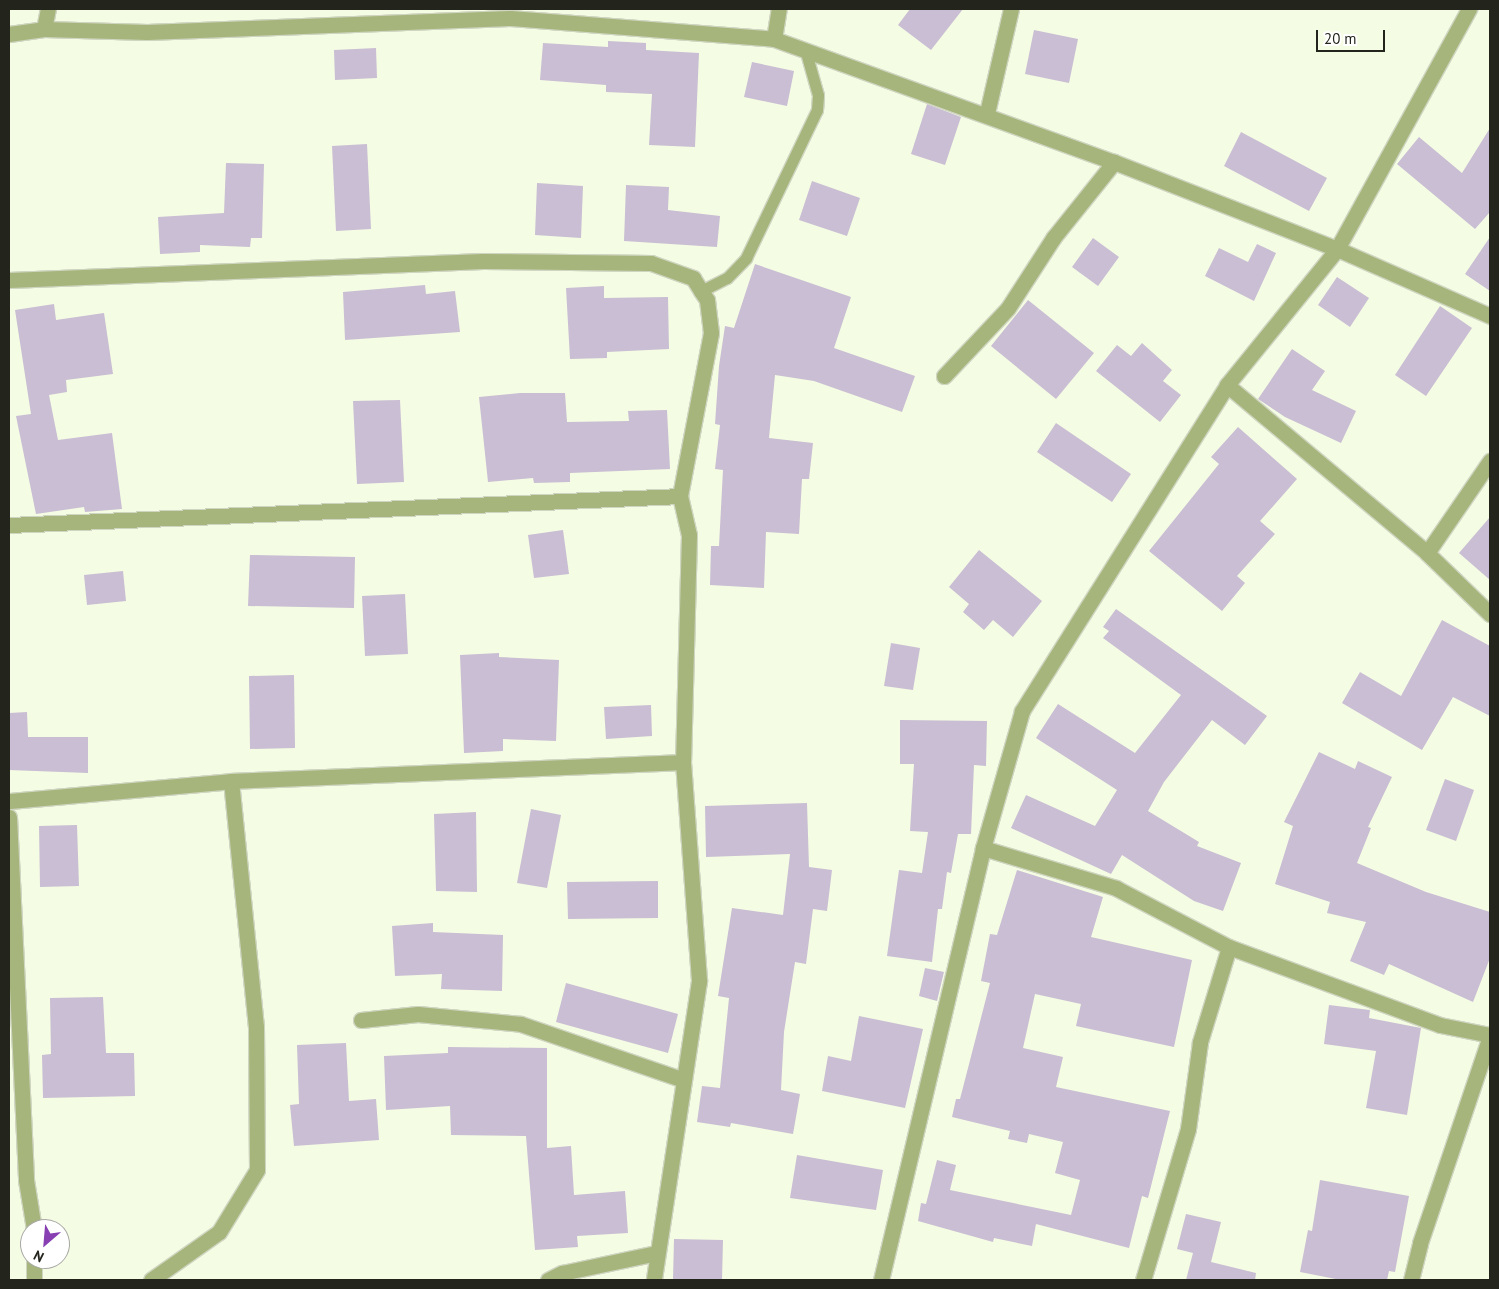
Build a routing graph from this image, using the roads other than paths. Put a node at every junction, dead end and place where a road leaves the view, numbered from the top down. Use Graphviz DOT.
graph roads {
  1 [pos="48,9"];
  2 [pos="780,9"];
  3 [pos="1011,9"];
  4 [pos="1470,9"];
  5 [pos="538,15"];
  6 [pos="44,29"];
  7 [pos="9,34"];
  8 [pos="774,38"];
  9 [pos="805,49"];
  10 [pos="987,113"];
  11 [pos="1114,162"];
  12 [pos="1337,249"];
  13 [pos="9,280"];
  14 [pos="701,291"];
  15 [pos="1490,316"];
  16 [pos="944,376"];
  17 [pos="1227,386"];
  18 [pos="1490,461"];
  19 [pos="680,496"];
  20 [pos="9,525"];
  21 [pos="1427,553"];
  22 [pos="1490,614"];
  23 [pos="683,762"];
  24 [pos="231,781"];
  25 [pos="9,801"];
  26 [pos="9,817"];
  27 [pos="983,848"];
  28 [pos="1229,947"];
  29 [pos="360,1020"];
  30 [pos="1490,1036"];
  31 [pos="684,1080"];
  32 [pos="32,1219"];
  33 [pos="656,1254"];
  34 [pos="151,1280"];
  35 [pos="548,1280"];
  36 [pos="654,1280"];
  37 [pos="881,1280"];
  38 [pos="1144,1280"];
  39 [pos="1411,1280"];
  1 -- 6 [label="street"];
  2 -- 8 [label="street"];
  3 -- 10 [label="street"];
  4 -- 12 [label="street"];
  5 -- 6 [label="street"];
  5 -- 8 [label="street"];
  6 -- 7 [label="street"];
  8 -- 9 [label="street"];
  9 -- 10 [label="street"];
  9 -- 14 [label="lane"];
  10 -- 11 [label="street"];
  11 -- 12 [label="street"];
  11 -- 16 [label="street"];
  12 -- 15 [label="street"];
  12 -- 17 [label="street"];
  13 -- 14 [label="street"];
  14 -- 19 [label="street"];
  17 -- 21 [label="street"];
  17 -- 27 [label="street"];
  18 -- 21 [label="street"];
  19 -- 20 [label="street"];
  19 -- 23 [label="street"];
  21 -- 22 [label="street"];
  23 -- 24 [label="street"];
  23 -- 31 [label="street"];
  24 -- 25 [label="street"];
  24 -- 34 [label="street"];
  26 -- 32 [label="street"];
  27 -- 28 [label="street"];
  27 -- 37 [label="street"];
  28 -- 30 [label="street"];
  28 -- 38 [label="street"];
  29 -- 31 [label="street"];
  30 -- 39 [label="street"];
  31 -- 33 [label="street"];
  33 -- 35 [label="street"];
  33 -- 36 [label="street"];
}
